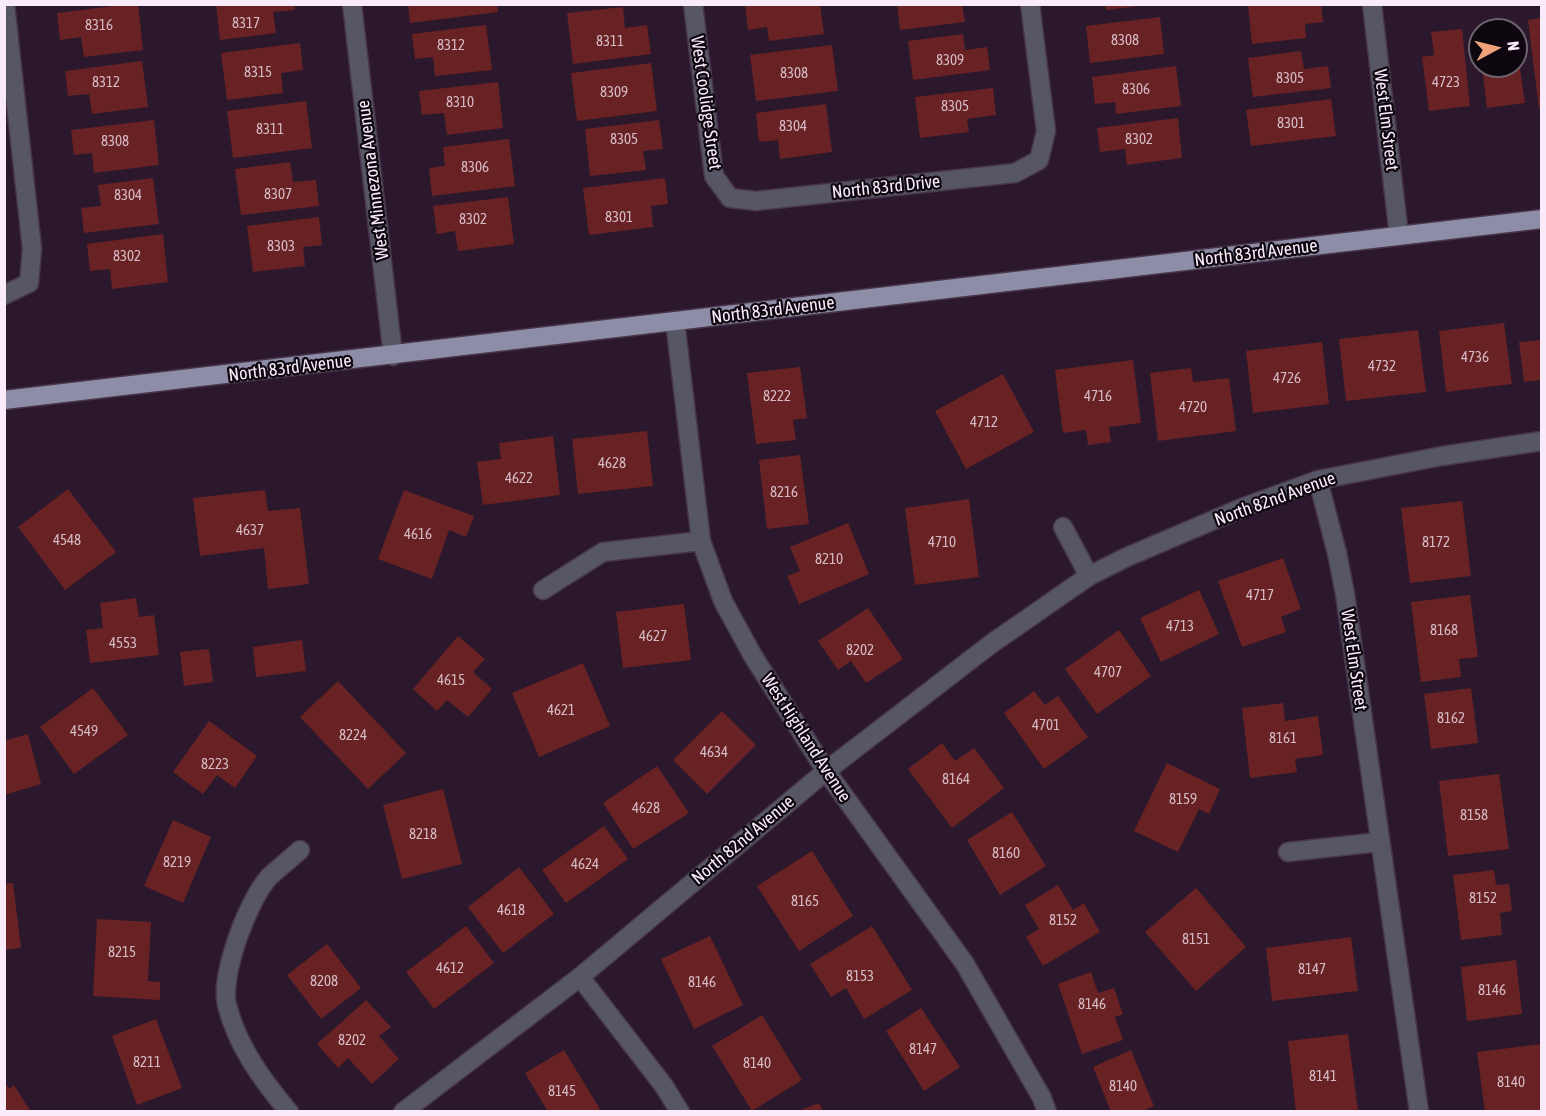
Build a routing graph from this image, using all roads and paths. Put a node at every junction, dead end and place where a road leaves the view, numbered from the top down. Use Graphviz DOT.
graph roads {
  1 [pos="5,4"];
  2 [pos="351,4"];
  3 [pos="693,4"];
  4 [pos="1030,4"];
  5 [pos="1372,4"];
  6 [pos="730,198"];
  7 [pos="1542,219"];
  8 [pos="1399,236"];
  9 [pos="4,295"];
  10 [pos="675,321"];
  11 [pos="393,356"];
  12 [pos="4,400"];
  13 [pos="1542,441"];
  14 [pos="1318,480"];
  15 [pos="1063,527"];
  16 [pos="701,541"];
  17 [pos="1089,576"];
  18 [pos="543,590"];
  19 [pos="826,771"];
  20 [pos="1379,842"];
  21 [pos="300,850"];
  22 [pos="1288,852"];
  23 [pos="580,977"];
  24 [pos="289,1112"];
  25 [pos="403,1112"];
  26 [pos="680,1112"];
  27 [pos="1047,1112"];
  28 [pos="1419,1112"];
  1 -- 9 [label="street"];
  2 -- 11 [label="street, West Minnezona Avenue"];
  3 -- 6 [label="street, West Coolidge Street"];
  4 -- 6 [label="street, North 83rd Drive"];
  5 -- 8 [label="street, West Elm Street"];
  7 -- 8 [label="main road, North 83rd Avenue"];
  8 -- 10 [label="main road, North 83rd Avenue"];
  10 -- 11 [label="main road, North 83rd Avenue"];
  10 -- 16 [label="street, West Highland Avenue"];
  11 -- 12 [label="main road, North 83rd Avenue"];
  13 -- 14 [label="street, North 82nd Avenue"];
  14 -- 17 [label="street, North 82nd Avenue"];
  14 -- 20 [label="street, West Elm Street"];
  15 -- 17 [label="street"];
  16 -- 18 [label="street"];
  16 -- 19 [label="street, West Highland Avenue"];
  17 -- 19 [label="street, North 82nd Avenue"];
  19 -- 23 [label="street, North 82nd Avenue"];
  19 -- 27 [label="street, West Highland Avenue"];
  20 -- 22 [label="street"];
  20 -- 28 [label="street, West Elm Street"];
  21 -- 24 [label="street"];
  23 -- 25 [label="street, North 82nd Avenue"];
  23 -- 26 [label="street"];
}
